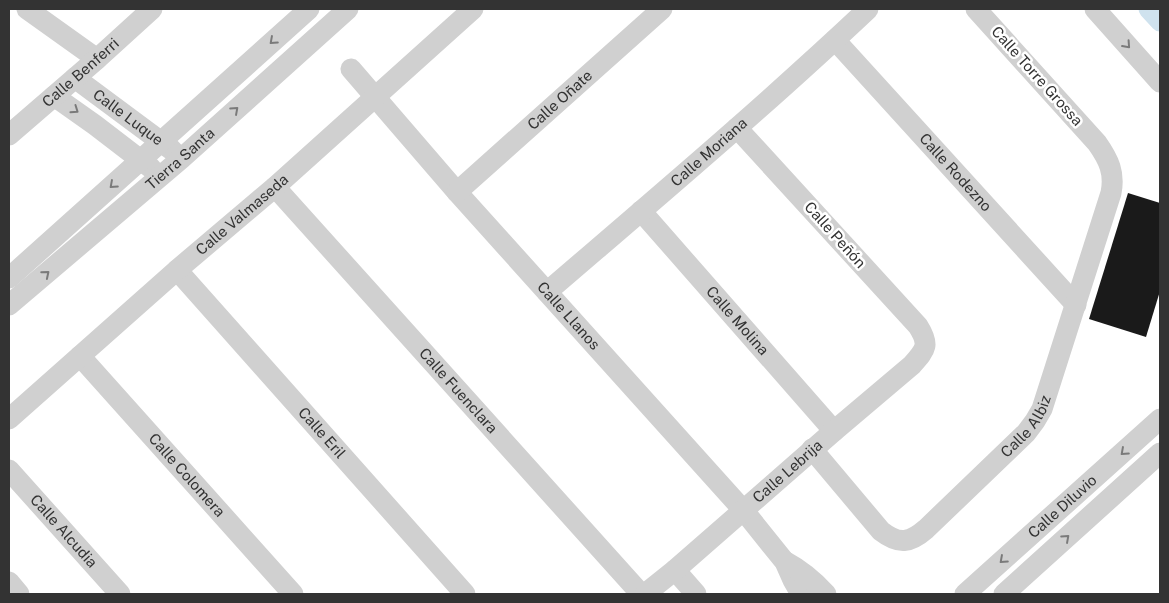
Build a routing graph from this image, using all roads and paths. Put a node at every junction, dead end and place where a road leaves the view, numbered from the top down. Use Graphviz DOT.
graph roads {
  1 [pos="27,9"];
  2 [pos="152,9"];
  3 [pos="309,9"];
  4 [pos="348,9"];
  5 [pos="473,9"];
  6 [pos="662,9"];
  7 [pos="868,9"];
  8 [pos="976,9"];
  9 [pos="1095,9"];
  10 [pos="835,40"];
  11 [pos="97,59"];
  12 [pos="351,69"];
  13 [pos="75,78"];
  14 [pos="1160,82"];
  15 [pos="54,96"];
  16 [pos="375,96"];
  17 [pos="736,128"];
  18 [pos="9,135"];
  19 [pos="161,141"];
  20 [pos="1098,143"];
  21 [pos="182,158"];
  22 [pos="141,160"];
  23 [pos="160,176"];
  24 [pos="275,187"];
  25 [pos="457,192"];
  26 [pos="641,211"];
  27 [pos="177,270"];
  28 [pos="9,278"];
  29 [pos="547,292"];
  30 [pos="1076,304"];
  31 [pos="9,305"];
  32 [pos="926,346"];
  33 [pos="80,356"];
  34 [pos="9,419"];
  35 [pos="1160,419"];
  36 [pos="834,431"];
  37 [pos="812,449"];
  38 [pos="1160,453"];
  39 [pos="9,470"];
  40 [pos="744,511"];
  41 [pos="785,562"];
  42 [pos="675,570"];
  43 [pos="9,582"];
  44 [pos="19,594"];
  45 [pos="120,594"];
  46 [pos="293,594"];
  47 [pos="465,594"];
  48 [pos="641,594"];
  49 [pos="645,594"];
  50 [pos="696,594"];
  51 [pos="801,594"];
  52 [pos="826,594"];
  53 [pos="965,594"];
  54 [pos="1004,594"];
  1 -- 11 [label="street"];
  2 -- 11 [label="street, Calle Benferri"];
  3 -- 19 [label="street, Tierra Santa, one-way"];
  21 -- 4 [label="street, Tierra Santa, one-way"];
  5 -- 16 [label="street, Calle Valmaseda"];
  6 -- 25 [label="street, Calle Oñate"];
  7 -- 10 [label="street, Calle Moriana"];
  8 -- 20 [label="street, Calle Torre Grossa"];
  9 -- 14 [label="street, one-way"];
  10 -- 17 [label="street, Calle Moriana"];
  10 -- 30 [label="street, Calle Rodezno"];
  11 -- 13 [label="street, Calle Benferri"];
  12 -- 16 [label="street, Calle Llanos"];
  13 -- 15 [label="street, Calle Benferri"];
  13 -- 19 [label="street, Calle Luque"];
  15 -- 18 [label="street, Calle Benferri"];
  15 -- 22 [label="street, Calle Luque, one-way"];
  16 -- 24 [label="street, Calle Valmaseda"];
  16 -- 25 [label="street, Calle Llanos"];
  17 -- 26 [label="street, Calle Moriana"];
  17 -- 32 [label="street, Calle Peñón"];
  19 -- 21 [label="street, Calle Luque"];
  19 -- 22 [label="street, Tierra Santa"];
  20 -- 30 [label="street, Calle Albiz"];
  21 -- 23 [label="street, Tierra Santa"];
  22 -- 23 [label="street, Calle Luque"];
  22 -- 28 [label="street, Tierra Santa, one-way"];
  31 -- 23 [label="street, Tierra Santa, one-way"];
  24 -- 27 [label="street, Calle Valmaseda"];
  24 -- 48 [label="street, Calle Fuenclara"];
  25 -- 29 [label="street, Calle Llanos"];
  26 -- 29 [label="street, Calle Moriana"];
  26 -- 36 [label="street, Calle Molina"];
  27 -- 33 [label="street, Calle Valmaseda"];
  27 -- 47 [label="street, Calle Eril"];
  29 -- 40 [label="street, Calle Llanos"];
  30 -- 37 [label="street, Calle Albiz"];
  32 -- 36 [label="street, Calle Lebrija"];
  33 -- 34 [label="street, Calle Valmaseda"];
  33 -- 46 [label="street, Calle Colomera"];
  35 -- 53 [label="street, Calle Diluvio, one-way"];
  36 -- 37 [label="street, Calle Lebrija"];
  37 -- 40 [label="street, Calle Lebrija"];
  54 -- 38 [label="street, one-way"];
  39 -- 45 [label="street, Calle Alcudia"];
  40 -- 41 [label="street, Calle Llanos"];
  40 -- 42 [label="street, Calle Lebrija"];
  41 -- 51 [label="street"];
  41 -- 52 [label="street"];
  42 -- 49 [label="street, Calle Lebrija"];
  42 -- 50 [label="street"];
  43 -- 44 [label="street"];
}
